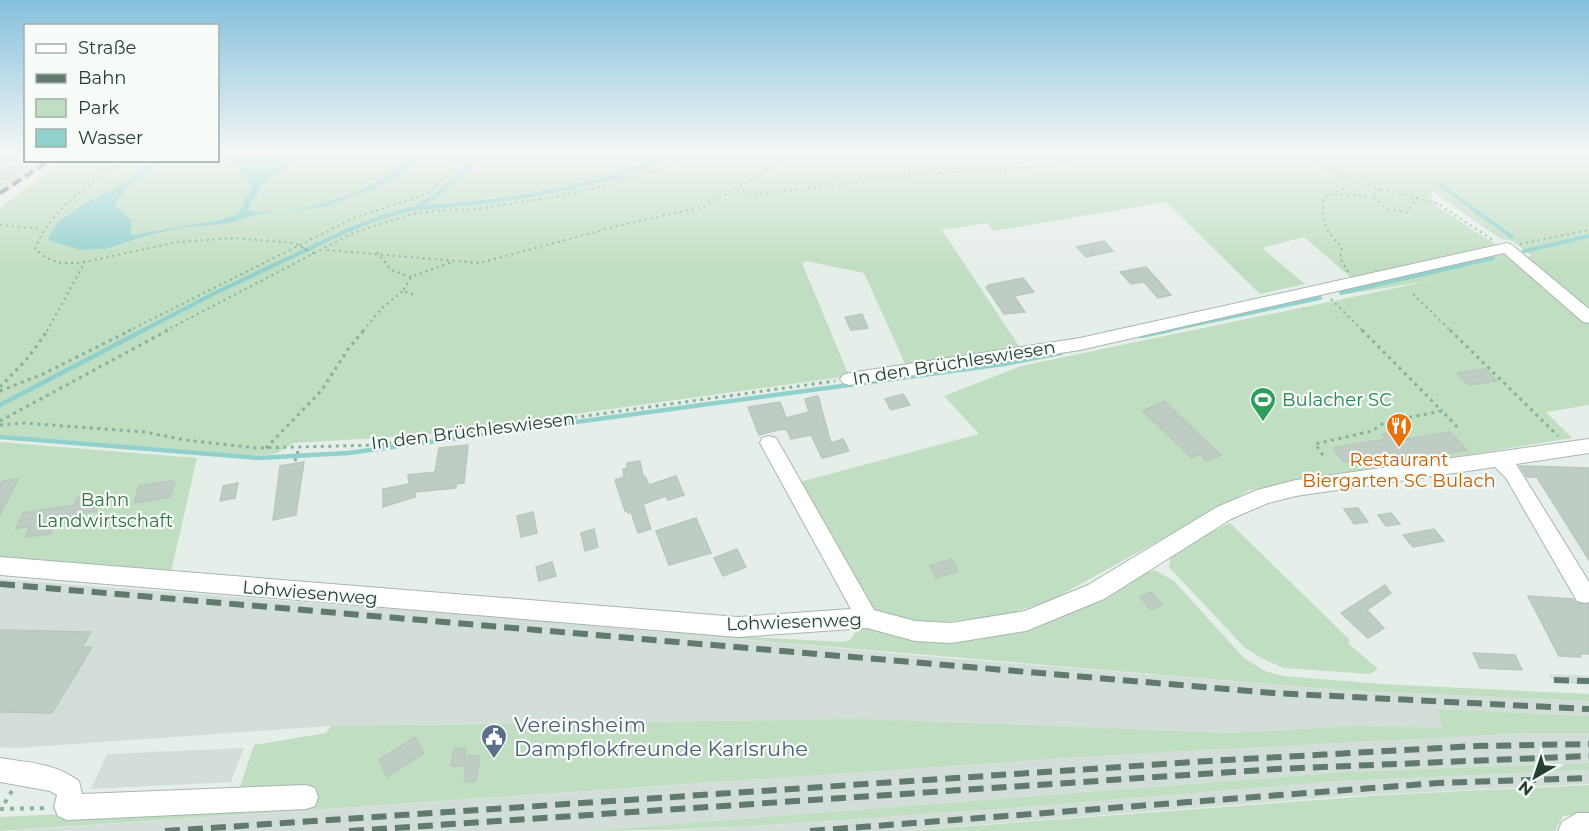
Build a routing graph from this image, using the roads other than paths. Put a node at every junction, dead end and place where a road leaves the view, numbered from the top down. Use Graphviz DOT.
graph roads {
  1 [pos="1589,318"];
  2 [pos="849,379"];
  3 [pos="769,443"];
  4 [pos="1583,449"];
  5 [pos="1499,459"];
  6 [pos="0,566"];
  7 [pos="1585,594"];
  8 [pos="867,618"];
  9 [pos="11,772"];
  10 [pos="306,797"];
  11 [pos="1589,826"];
  12 [pos="1571,831"];
  1 -- 2 [label="street, In den Brüchleswiesen"];
  3 -- 8 [label="street"];
  4 -- 5 [label="street, Lohwiesenweg"];
  5 -- 7 [label="street"];
  5 -- 8 [label="street, Lohwiesenweg"];
  6 -- 8 [label="street, Lohwiesenweg"];
  9 -- 10 [label="street"];
  11 -- 12 [label="street"];
}
